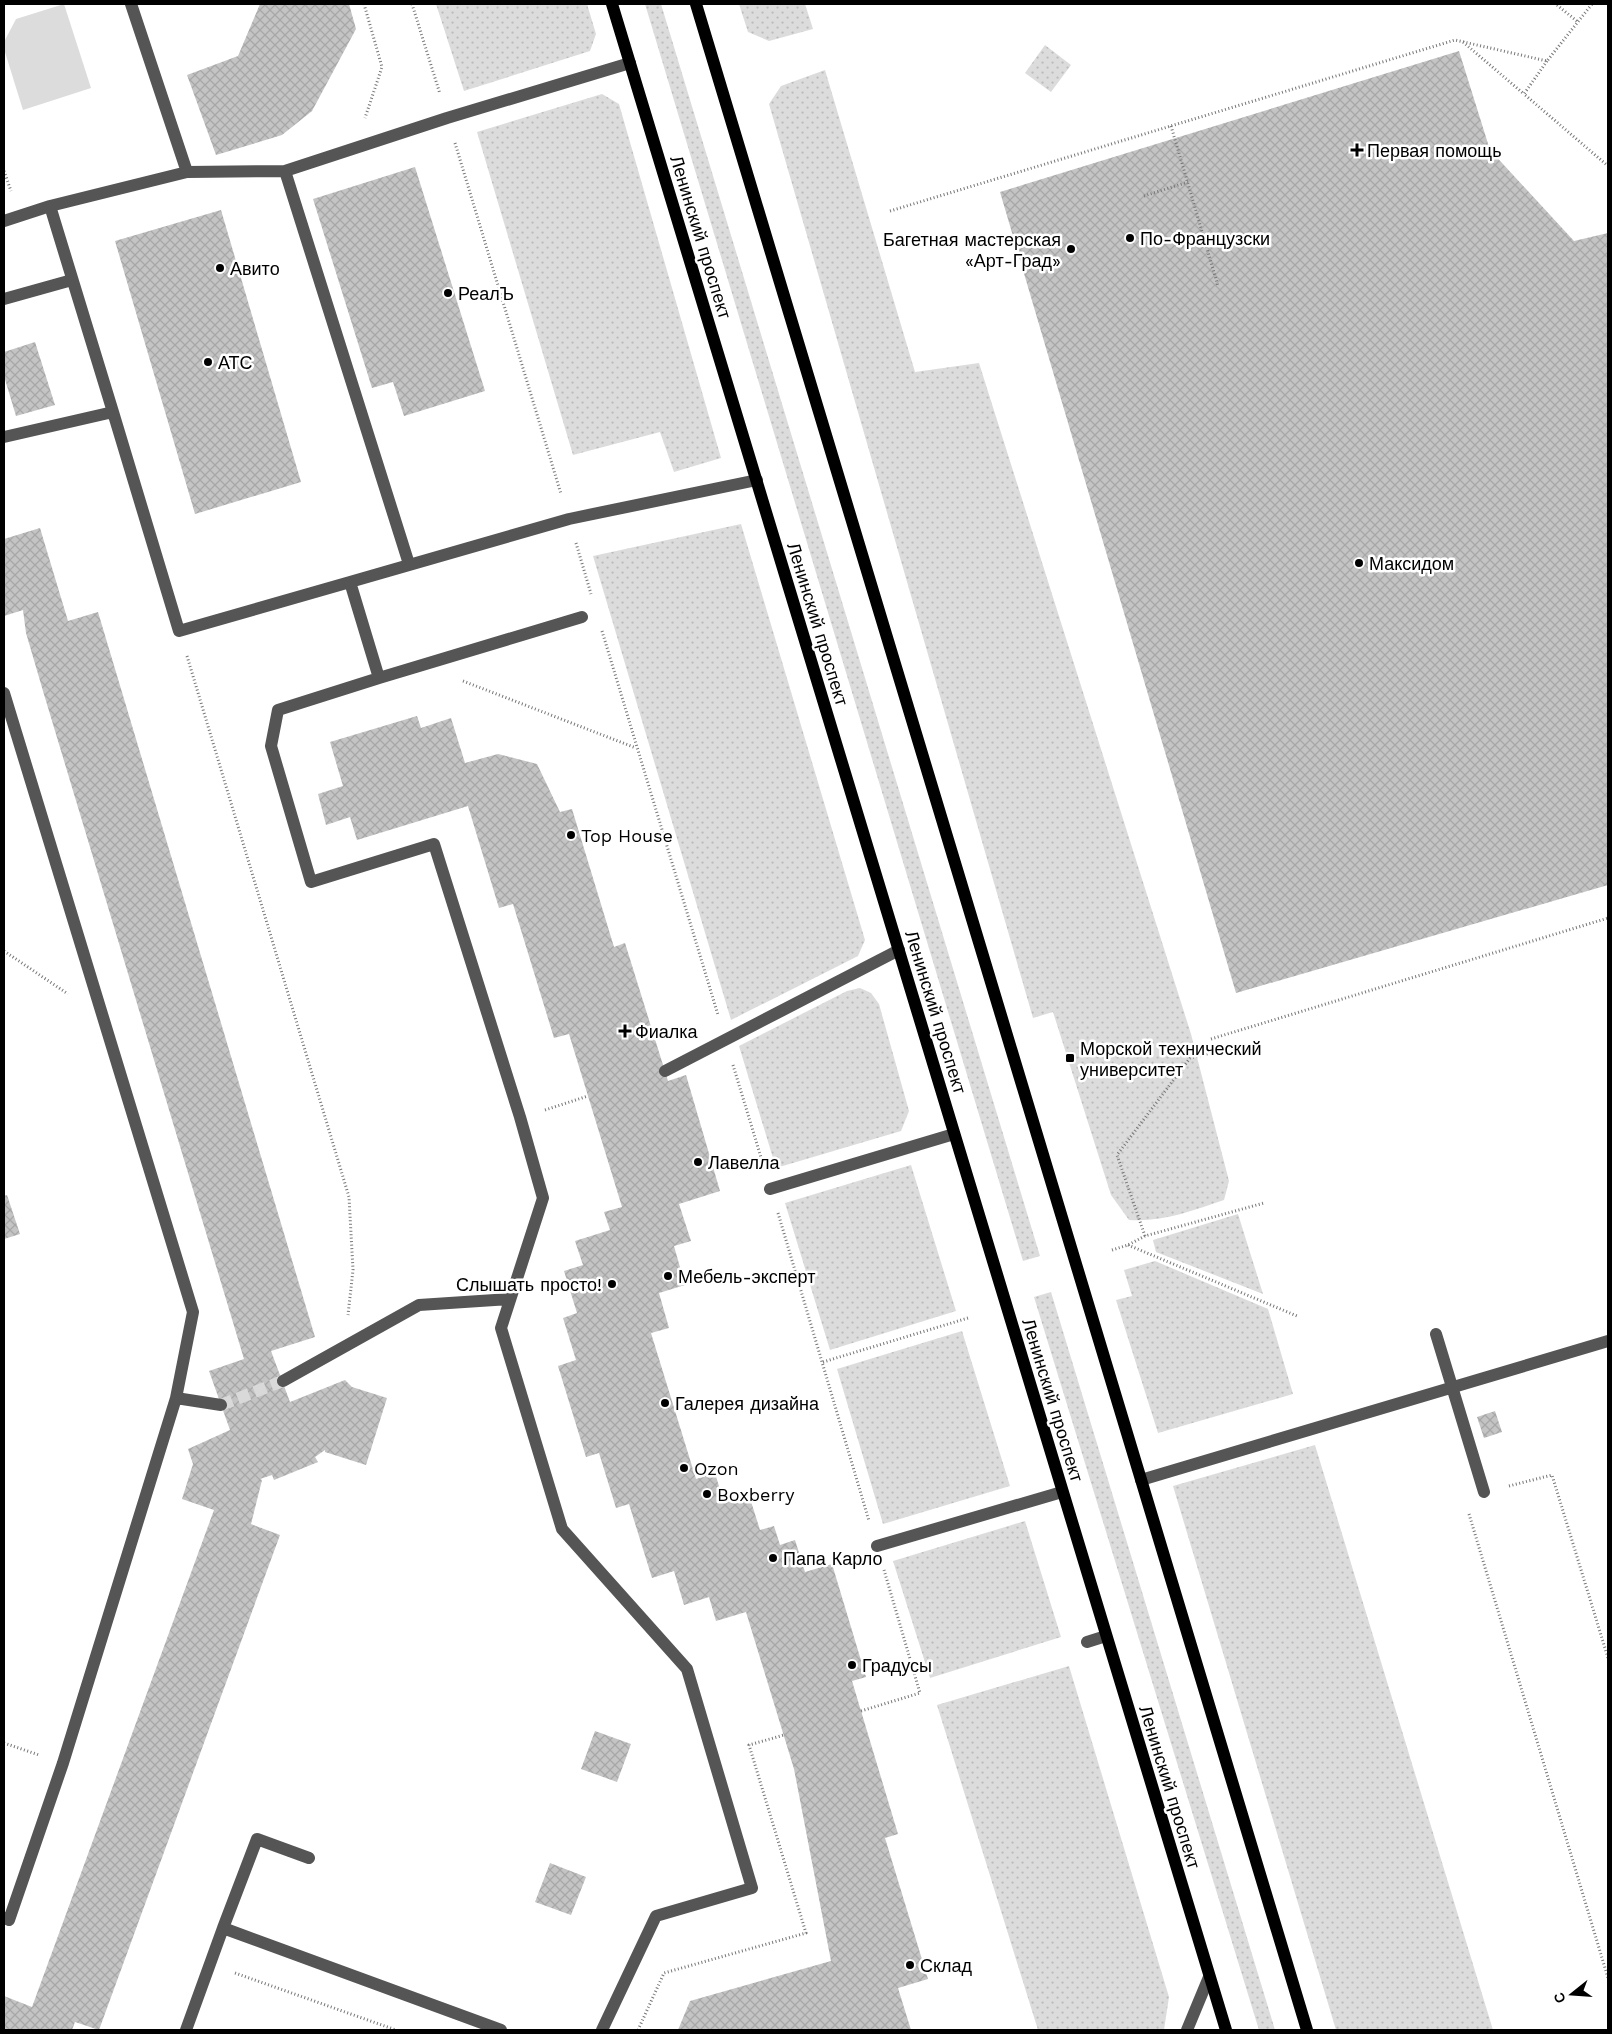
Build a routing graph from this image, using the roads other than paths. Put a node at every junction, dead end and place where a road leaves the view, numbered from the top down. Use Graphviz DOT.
graph roads {
  1 [pos="131,4"];
  2 [pos="612,4"];
  3 [pos="696,4"];
  4 [pos="630,63"];
  5 [pos="285,171"];
  6 [pos="187,172"];
  7 [pos="50,206"];
  8 [pos="4,221"];
  9 [pos="72,280"];
  10 [pos="4,299"];
  11 [pos="114,412"];
  12 [pos="4,437"];
  13 [pos="756,480"];
  14 [pos="409,564"];
  15 [pos="350,582"];
  16 [pos="582,617"];
  17 [pos="378,678"];
  18 [pos="4,693"];
  19 [pos="899,950"];
  20 [pos="664,1071"];
  21 [pos="954,1134"];
  22 [pos="770,1189"];
  23 [pos="510,1300"];
  24 [pos="1436,1334"];
  25 [pos="1608,1341"];
  26 [pos="283,1381"];
  27 [pos="1452,1388"];
  28 [pos="176,1398"];
  29 [pos="221,1405"];
  30 [pos="1141,1480"];
  31 [pos="1062,1492"];
  32 [pos="1484,1492"];
  33 [pos="877,1546"];
  34 [pos="1106,1636"];
  35 [pos="1087,1642"];
  36 [pos="309,1858"];
  37 [pos="4,1918"];
  38 [pos="223,1928"];
  39 [pos="1210,1977"];
  40 [pos="186,2030"];
  41 [pos="500,2030"];
  42 [pos="602,2030"];
  43 [pos="1187,2030"];
  44 [pos="1226,2030"];
  45 [pos="1307,2030"];
  1 -- 6 [label="lane"];
  2 -- 4 [label="main road, Ленинский проспект"];
  3 -- 30 [label="main road"];
  4 -- 5 [label="lane"];
  4 -- 13 [label="main road, Ленинский проспект"];
  5 -- 6 [label="lane"];
  5 -- 14 [label="lane"];
  6 -- 7 [label="lane"];
  7 -- 8 [label="lane"];
  7 -- 9 [label="lane"];
  9 -- 10 [label="lane"];
  9 -- 11 [label="lane"];
  11 -- 12 [label="lane"];
  11 -- 15 [label="lane"];
  13 -- 14 [label="lane"];
  13 -- 19 [label="main road, Ленинский проспект"];
  14 -- 15 [label="lane"];
  15 -- 17 [label="lane"];
  16 -- 17 [label="lane"];
  17 -- 23 [label="lane"];
  18 -- 28 [label="lane"];
  19 -- 20 [label="lane"];
  19 -- 21 [label="main road, Ленинский проспект"];
  21 -- 22 [label="lane"];
  21 -- 31 [label="main road, Ленинский проспект"];
  23 -- 26 [label="lane"];
  23 -- 42 [label="lane"];
  24 -- 27 [label="lane"];
  25 -- 27 [label="lane"];
  27 -- 30 [label="lane"];
  27 -- 32 [label="lane"];
  28 -- 29 [label="lane"];
  28 -- 37 [label="lane"];
  30 -- 45 [label="main road"];
  31 -- 33 [label="lane"];
  31 -- 34 [label="main road, Ленинский проспект"];
  34 -- 35 [label="lane"];
  34 -- 39 [label="main road, Ленинский проспект"];
  36 -- 38 [label="lane"];
  38 -- 40 [label="lane"];
  38 -- 41 [label="lane"];
  39 -- 43 [label="lane"];
  39 -- 44 [label="main road, Ленинский проспект"];
}
